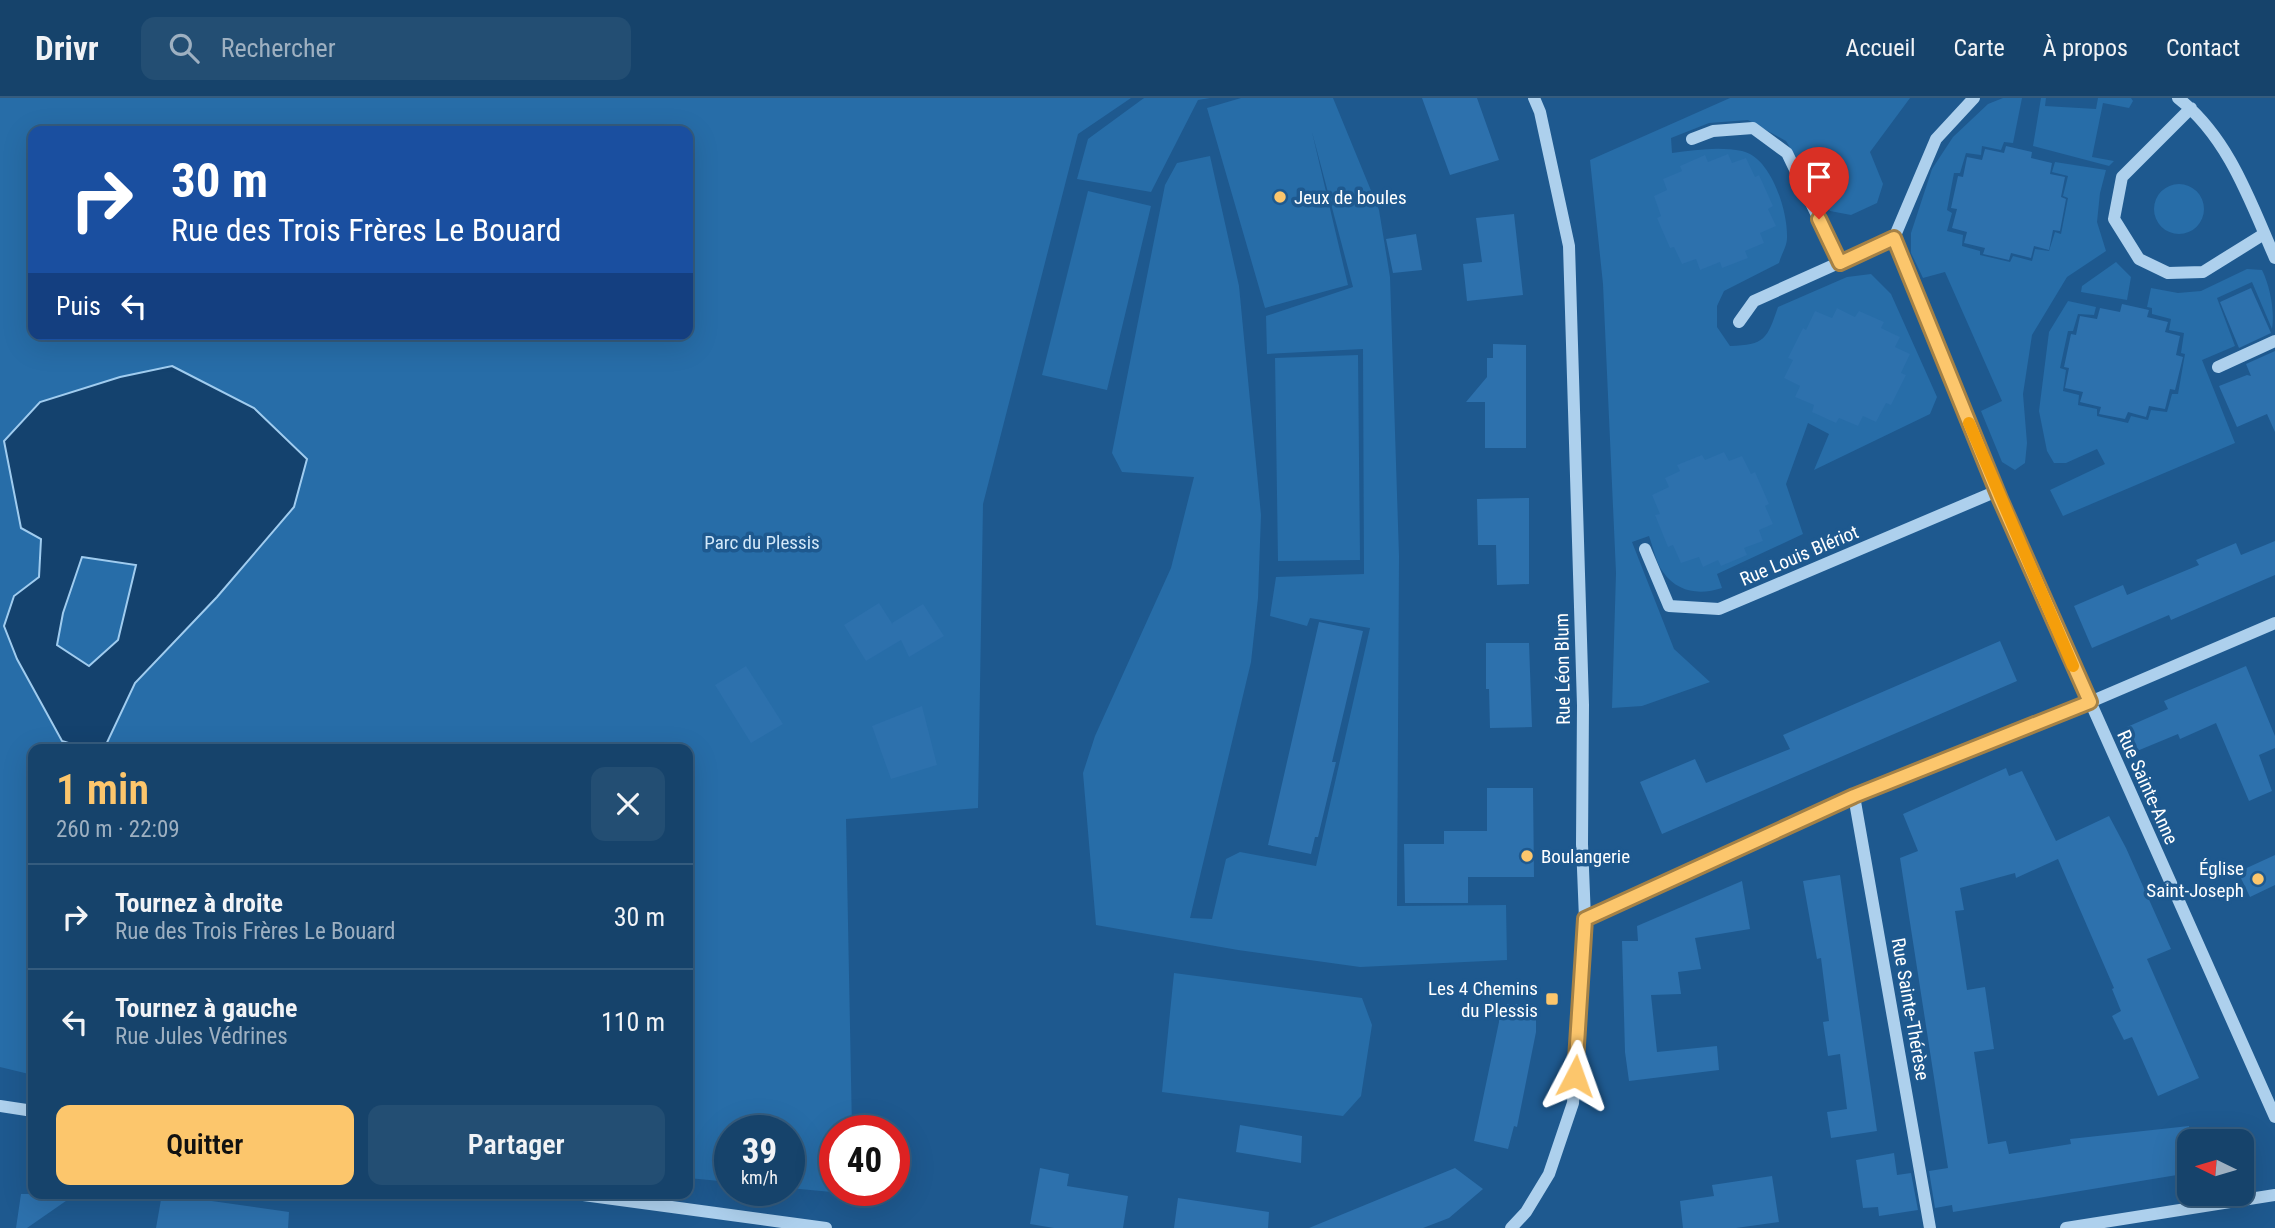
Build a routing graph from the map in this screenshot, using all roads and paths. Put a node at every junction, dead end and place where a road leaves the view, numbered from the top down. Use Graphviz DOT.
graph roads {
  1 [pos="1534,98"];
  2 [pos="1974,98"];
  3 [pos="2178,98"];
  4 [pos="2191,108"];
  5 [pos="1692,139"];
  6 [pos="2264,234"];
  7 [pos="1894,238"];
  8 [pos="2275,258"];
  9 [pos="1840,263"];
  10 [pos="1739,322"];
  11 [pos="2275,341"];
  12 [pos="2218,367"];
  13 [pos="1997,491"];
  14 [pos="1645,549"];
  15 [pos="2275,623"];
  16 [pos="2090,702"];
  17 [pos="1854,796"];
  18 [pos="1585,919"];
  19 [pos="0,1106"];
  20 [pos="28,1110"];
  21 [pos="2275,1117"];
  22 [pos="2275,1195"];
  23 [pos="613,1199"];
  24 [pos="826,1228"];
  25 [pos="1511,1228"];
  26 [pos="1930,1228"];
  27 [pos="2066,1228"];
  1 -- 18 [label="street, Rue Léon Blum"];
  2 -- 7 [label="street"];
  3 -- 4 [label="street"];
  4 -- 6 [label="street"];
  4 -- 6 [label="street"];
  5 -- 9 [label="street"];
  6 -- 8 [label="street"];
  7 -- 9 [label="street"];
  7 -- 13 [label="street, Rue Sainte-Anne"];
  9 -- 10 [label="street"];
  11 -- 12 [label="street"];
  13 -- 14 [label="street, Rue Louis Blériot"];
  13 -- 16 [label="street, Rue Sainte-Anne"];
  15 -- 16 [label="street"];
  16 -- 17 [label="street"];
  16 -- 21 [label="street, Rue Sainte-Anne"];
  17 -- 18 [label="street"];
  17 -- 26 [label="street, Rue Sainte-Thérèse"];
  18 -- 25 [label="street, Rue Léon Blum"];
  19 -- 20 [label="street"];
  22 -- 27 [label="street"];
  23 -- 24 [label="street"];
}
